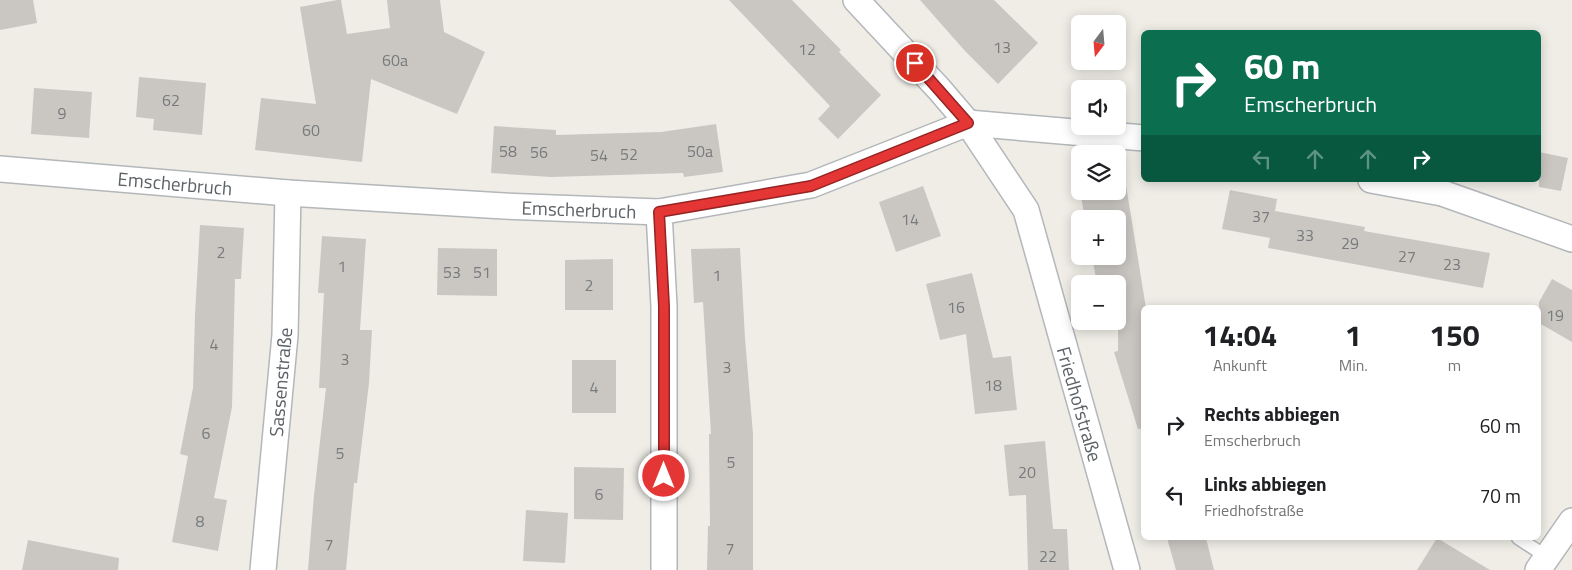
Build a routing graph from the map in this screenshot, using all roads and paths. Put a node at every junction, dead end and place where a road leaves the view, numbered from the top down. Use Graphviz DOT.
graph roads {
  1 [pos="856,0"];
  2 [pos="968,123"];
  3 [pos="1141,138"];
  4 [pos="0,169"];
  5 [pos="1382,182"];
  6 [pos="288,192"];
  7 [pos="659,212"];
  8 [pos="1572,239"];
  9 [pos="1572,521"];
  10 [pos="1520,540"];
  11 [pos="1543,564"];
  12 [pos="263,570"];
  13 [pos="664,570"];
  14 [pos="1127,570"];
  1 -- 2 [label="street, Friedhofstraße"];
  2 -- 3 [label="street, Emscherbruch"];
  2 -- 7 [label="street, Emscherbruch"];
  2 -- 14 [label="street, Friedhofstraße"];
  4 -- 6 [label="street, Emscherbruch"];
  5 -- 8 [label="street"];
  6 -- 7 [label="street, Emscherbruch"];
  6 -- 12 [label="street, Sassenstraße"];
  7 -- 13 [label="street"];
  9 -- 11 [label="street"];
  10 -- 11 [label="lane"];
}
